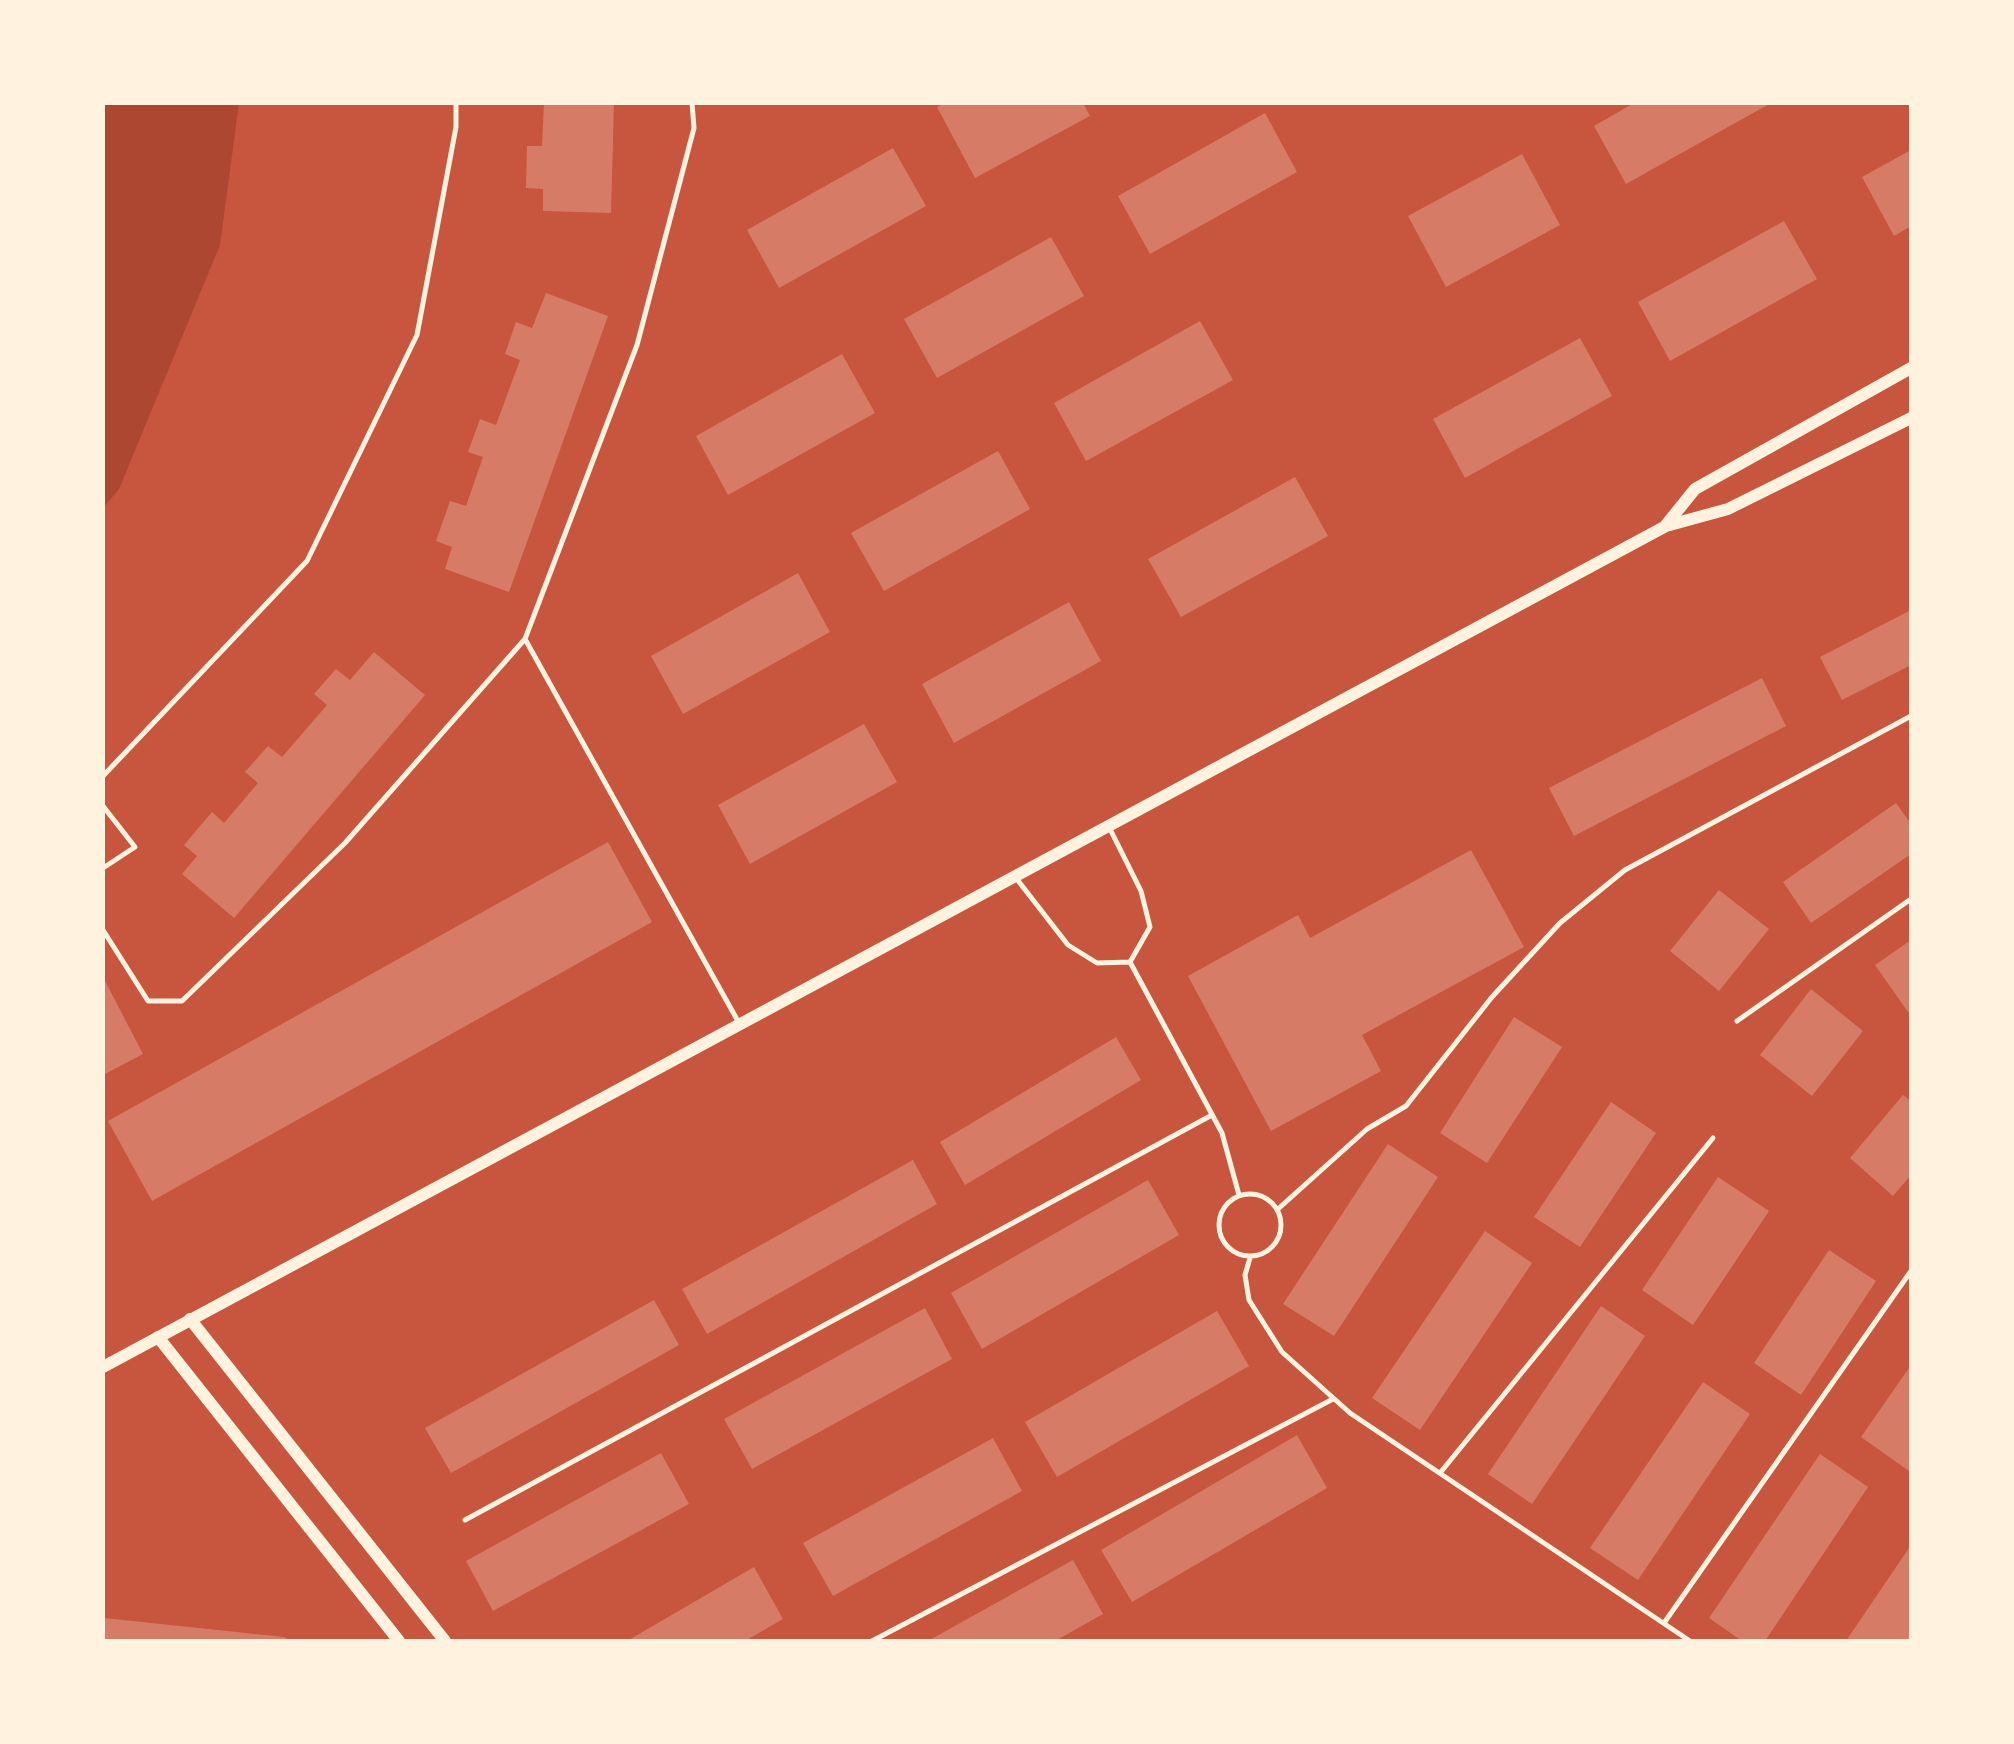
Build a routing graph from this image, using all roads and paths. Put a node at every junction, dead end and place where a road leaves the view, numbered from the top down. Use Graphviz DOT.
graph roads {
  1 [pos="456,103"];
  2 [pos="692,103"];
  3 [pos="1911,368"];
  4 [pos="1911,418"];
  5 [pos="1666,526"];
  6 [pos="525,639"];
  7 [pos="1911,716"];
  8 [pos="103,776"];
  9 [pos="103,806"];
  10 [pos="1108,825"];
  11 [pos="103,869"];
  12 [pos="1014,875"];
  13 [pos="1911,899"];
  14 [pos="103,930"];
  15 [pos="1130,962"];
  16 [pos="1737,1021"];
  17 [pos="739,1023"];
  18 [pos="1212,1115"];
  19 [pos="1713,1138"];
  20 [pos="1239,1195"];
  21 [pos="1278,1209"];
  22 [pos="1250,1258"];
  23 [pos="1911,1271"];
  24 [pos="190,1319"];
  25 [pos="158,1337"];
  26 [pos="103,1367"];
  27 [pos="1333,1399"];
  28 [pos="1440,1474"];
  29 [pos="465,1520"];
  30 [pos="1664,1623"];
  31 [pos="399,1641"];
  32 [pos="446,1641"];
  33 [pos="872,1641"];
  34 [pos="1690,1641"];
  1 -- 8 [label="lane"];
  2 -- 6 [label="lane"];
  3 -- 5 [label="street"];
  4 -- 5 [label="street"];
  5 -- 10 [label="street"];
  6 -- 14 [label="lane"];
  6 -- 17 [label="lane"];
  7 -- 21 [label="lane"];
  9 -- 11 [label="lane"];
  10 -- 12 [label="street"];
  10 -- 15 [label="lane"];
  12 -- 15 [label="lane"];
  12 -- 17 [label="street"];
  13 -- 16 [label="lane"];
  15 -- 18 [label="lane"];
  17 -- 24 [label="street"];
  18 -- 20 [label="lane"];
  18 -- 29 [label="lane"];
  19 -- 28 [label="lane"];
  20 -- 21 [label="lane"];
  20 -- 22 [label="lane"];
  21 -- 22 [label="lane"];
  22 -- 27 [label="lane"];
  23 -- 30 [label="lane"];
  24 -- 25 [label="street"];
  24 -- 32 [label="street"];
  25 -- 26 [label="street"];
  25 -- 31 [label="street"];
  27 -- 28 [label="lane"];
  27 -- 33 [label="lane"];
  28 -- 30 [label="lane"];
  30 -- 34 [label="lane"];
}
